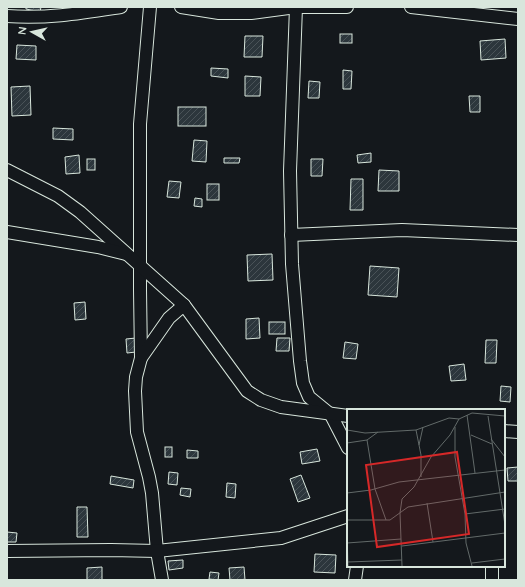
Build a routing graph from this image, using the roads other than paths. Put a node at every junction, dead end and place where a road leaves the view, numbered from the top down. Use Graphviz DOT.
graph roads {
  1 [pos="121,7"];
  2 [pos="150,7"];
  3 [pos="181,7"];
  4 [pos="296,7"];
  5 [pos="347,7"];
  6 [pos="411,7"];
  7 [pos="7,16"];
  8 [pos="518,19"];
  9 [pos="7,170"];
  10 [pos="7,232"];
  11 [pos="291,235"];
  12 [pos="518,235"];
  13 [pos="127,254"];
  14 [pos="140,265"];
  15 [pos="184,305"];
  16 [pos="142,358"];
  17 [pos="331,415"];
  18 [pos="347,416"];
  19 [pos="505,430"];
  20 [pos="518,432"];
  21 [pos="347,446"];
  22 [pos="347,516"];
  23 [pos="7,551"];
  24 [pos="157,551"];
  25 [pos="357,567"];
  26 [pos="492,567"];
  27 [pos="162,580"];
  28 [pos="355,580"];
  29 [pos="492,580"];
  1 -- 7 [label="street"];
  2 -- 14 [label="street"];
  3 -- 4 [label="street"];
  4 -- 5 [label="street"];
  4 -- 11 [label="street"];
  6 -- 8 [label="street"];
  9 -- 13 [label="street"];
  10 -- 13 [label="street"];
  11 -- 12 [label="street"];
  11 -- 17 [label="street"];
  13 -- 14 [label="street"];
  14 -- 15 [label="street"];
  14 -- 16 [label="street"];
  15 -- 16 [label="street"];
  15 -- 17 [label="street"];
  16 -- 24 [label="street"];
  17 -- 18 [label="street"];
  17 -- 21 [label="street"];
  19 -- 20 [label="street"];
  22 -- 24 [label="street"];
  23 -- 24 [label="street"];
  24 -- 27 [label="street"];
  25 -- 28 [label="street"];
  26 -- 29 [label="street"];
}
